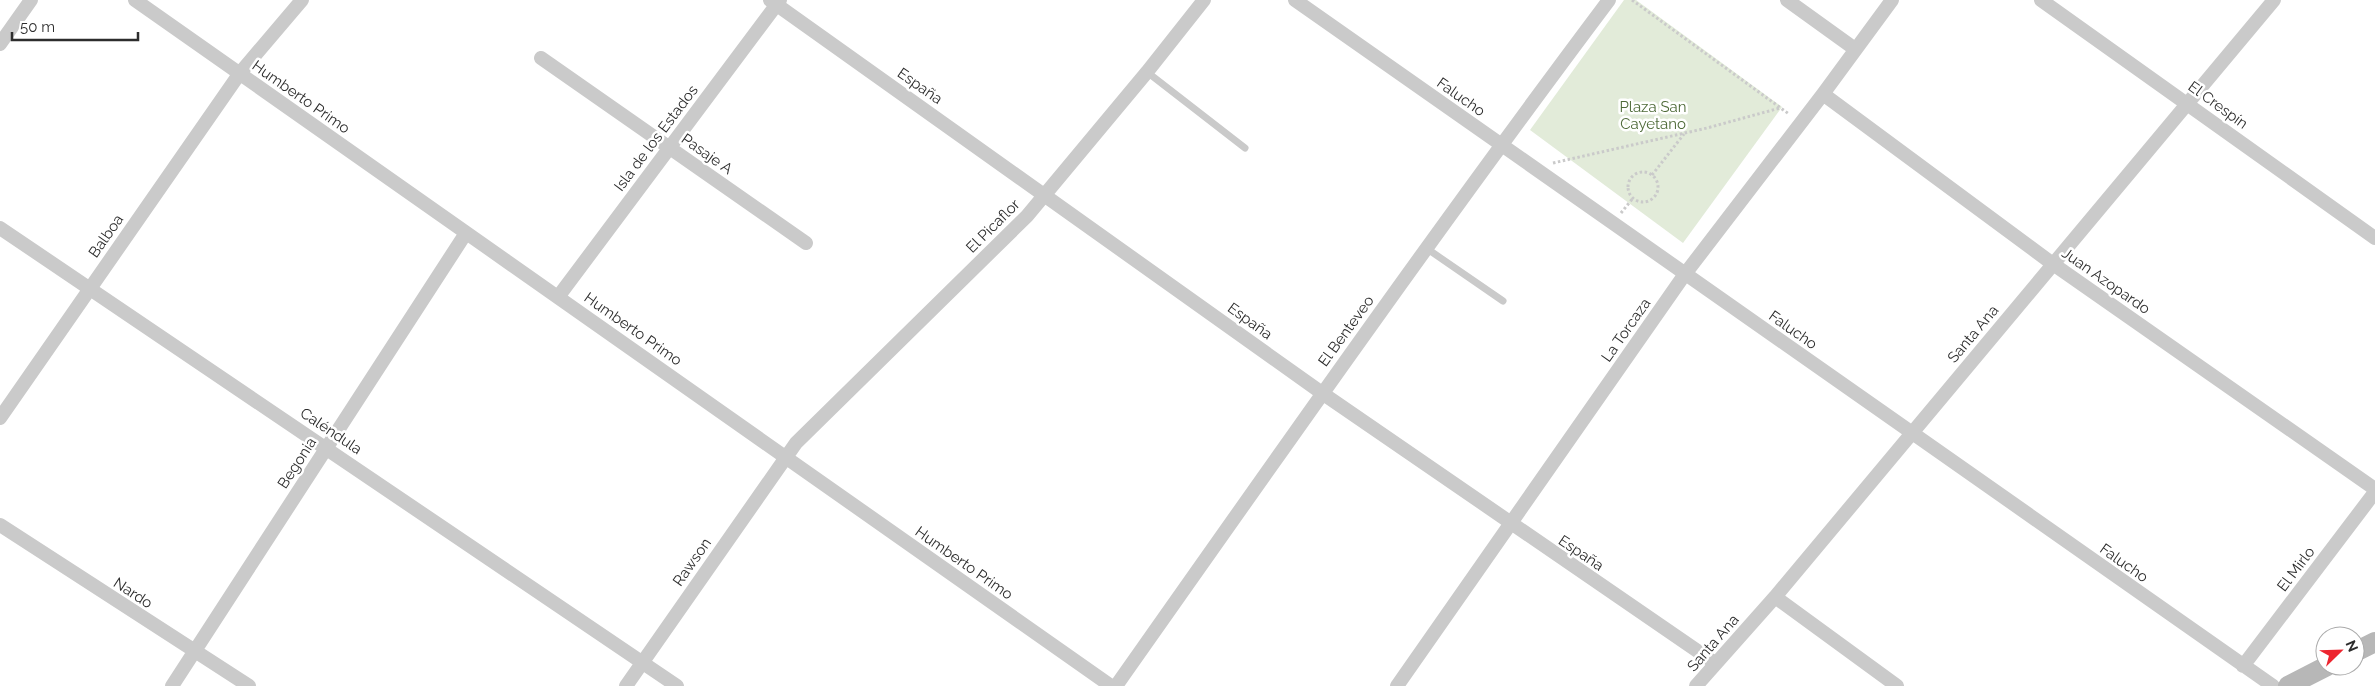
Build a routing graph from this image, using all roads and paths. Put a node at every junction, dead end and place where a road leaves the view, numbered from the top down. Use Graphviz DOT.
graph roads {
  1 [pos="31,0"];
  2 [pos="135,0"];
  3 [pos="302,0"];
  4 [pos="1204,0"];
  5 [pos="1295,0"];
  6 [pos="1609,0"];
  7 [pos="1632,0"];
  8 [pos="1787,0"];
  9 [pos="1892,0"];
  10 [pos="2041,0"];
  11 [pos="2274,0"];
  12 [pos="775,2"];
  13 [pos="0,44"];
  14 [pos="1855,49"];
  15 [pos="541,58"];
  16 [pos="1147,72"];
  17 [pos="240,73"];
  18 [pos="1823,94"];
  19 [pos="2187,103"];
  20 [pos="1780,108"];
  21 [pos="1801,123"];
  22 [pos="1684,133"];
  23 [pos="1500,145"];
  24 [pos="669,147"];
  25 [pos="1245,148"];
  26 [pos="1532,167"];
  27 [pos="1652,175"];
  28 [pos="1045,195"];
  29 [pos="0,228"];
  30 [pos="466,233"];
  31 [pos="2375,238"];
  32 [pos="806,243"];
  33 [pos="1426,248"];
  34 [pos="2053,264"];
  35 [pos="1685,274"];
  36 [pos="90,288"];
  37 [pos="558,296"];
  38 [pos="1503,301"];
  39 [pos="1322,393"];
  40 [pos="0,418"];
  41 [pos="1911,433"];
  42 [pos="327,448"];
  43 [pos="785,457"];
  44 [pos="2375,491"];
  45 [pos="1509,523"];
  46 [pos="0,525"];
  47 [pos="1775,597"];
  48 [pos="194,652"];
  49 [pos="642,662"];
  50 [pos="1715,663"];
  51 [pos="2244,666"];
  52 [pos="2315,672"];
  53 [pos="172,686"];
  54 [pos="249,686"];
  55 [pos="626,686"];
  56 [pos="677,686"];
  57 [pos="1111,686"];
  58 [pos="1116,686"];
  59 [pos="1397,686"];
  60 [pos="1696,686"];
  61 [pos="1897,686"];
  62 [pos="2273,686"];
  63 [pos="2288,686"];
  1 -- 13 [label="street"];
  2 -- 17 [label="street, Humberto Primo"];
  3 -- 17 [label="street, Balboa"];
  4 -- 16 [label="street, El Picaflor"];
  5 -- 23 [label="street, Falucho"];
  6 -- 23 [label="street, El Benteveo"];
  7 -- 20 [label="path"];
  8 -- 14 [label="street"];
  9 -- 14 [label="street, La Torcaza"];
  10 -- 19 [label="street, El Crespín"];
  11 -- 19 [label="street, Santa Ana"];
  12 -- 24 [label="street, Isla de los Estados"];
  12 -- 28 [label="street, España"];
  14 -- 18 [label="street, La Torcaza"];
  15 -- 24 [label="street, Pasaje A"];
  16 -- 25 [label="lane"];
  16 -- 28 [label="street, El Picaflor"];
  17 -- 30 [label="street, Humberto Primo"];
  17 -- 36 [label="street, Balboa"];
  18 -- 21 [label="street, La Torcaza"];
  18 -- 34 [label="street, Juan Azopardo"];
  19 -- 31 [label="street, El Crespín"];
  19 -- 34 [label="street, Santa Ana"];
  20 -- 21 [label="path"];
  20 -- 22 [label="path"];
  21 -- 35 [label="street, La Torcaza"];
  22 -- 26 [label="path"];
  22 -- 27 [label="path"];
  23 -- 26 [label="street, Falucho"];
  23 -- 33 [label="street, El Benteveo"];
  24 -- 32 [label="street, Pasaje A"];
  24 -- 37 [label="street, Isla de los Estados"];
  26 -- 35 [label="street, Falucho"];
  27 -- 27 [label="path"];
  28 -- 39 [label="street, España"];
  28 -- 43 [label="street, El Picaflor"];
  29 -- 36 [label="street, Caléndula"];
  30 -- 37 [label="street, Humberto Primo"];
  30 -- 42 [label="street, Begonia"];
  33 -- 38 [label="lane"];
  33 -- 39 [label="street, El Benteveo"];
  34 -- 41 [label="street, Santa Ana"];
  34 -- 44 [label="street, Juan Azopardo"];
  35 -- 41 [label="street, Falucho"];
  35 -- 45 [label="street, La Torcaza"];
  36 -- 40 [label="street, Balboa"];
  36 -- 42 [label="street, Caléndula"];
  37 -- 43 [label="street, Humberto Primo"];
  39 -- 45 [label="street, España"];
  39 -- 58 [label="street, El Benteveo"];
  41 -- 47 [label="street, Santa Ana"];
  41 -- 51 [label="street, Falucho"];
  42 -- 48 [label="street, Begonia"];
  42 -- 49 [label="street, Caléndula"];
  43 -- 49 [label="street, Rawson"];
  43 -- 57 [label="street, Humberto Primo"];
  44 -- 51 [label="street, El Mirlo"];
  45 -- 50 [label="street, España"];
  45 -- 59 [label="street, La Torcaza"];
  46 -- 48 [label="street, Nardo"];
  47 -- 50 [label="street, Santa Ana"];
  47 -- 61 [label="street"];
  48 -- 53 [label="street, Begonia"];
  48 -- 54 [label="street, Nardo"];
  49 -- 55 [label="street, Rawson"];
  49 -- 56 [label="street, Caléndula"];
  50 -- 60 [label="street, Santa Ana"];
  51 -- 62 [label="street, Falucho"];
  52 -- 63 [label="street"];
}
